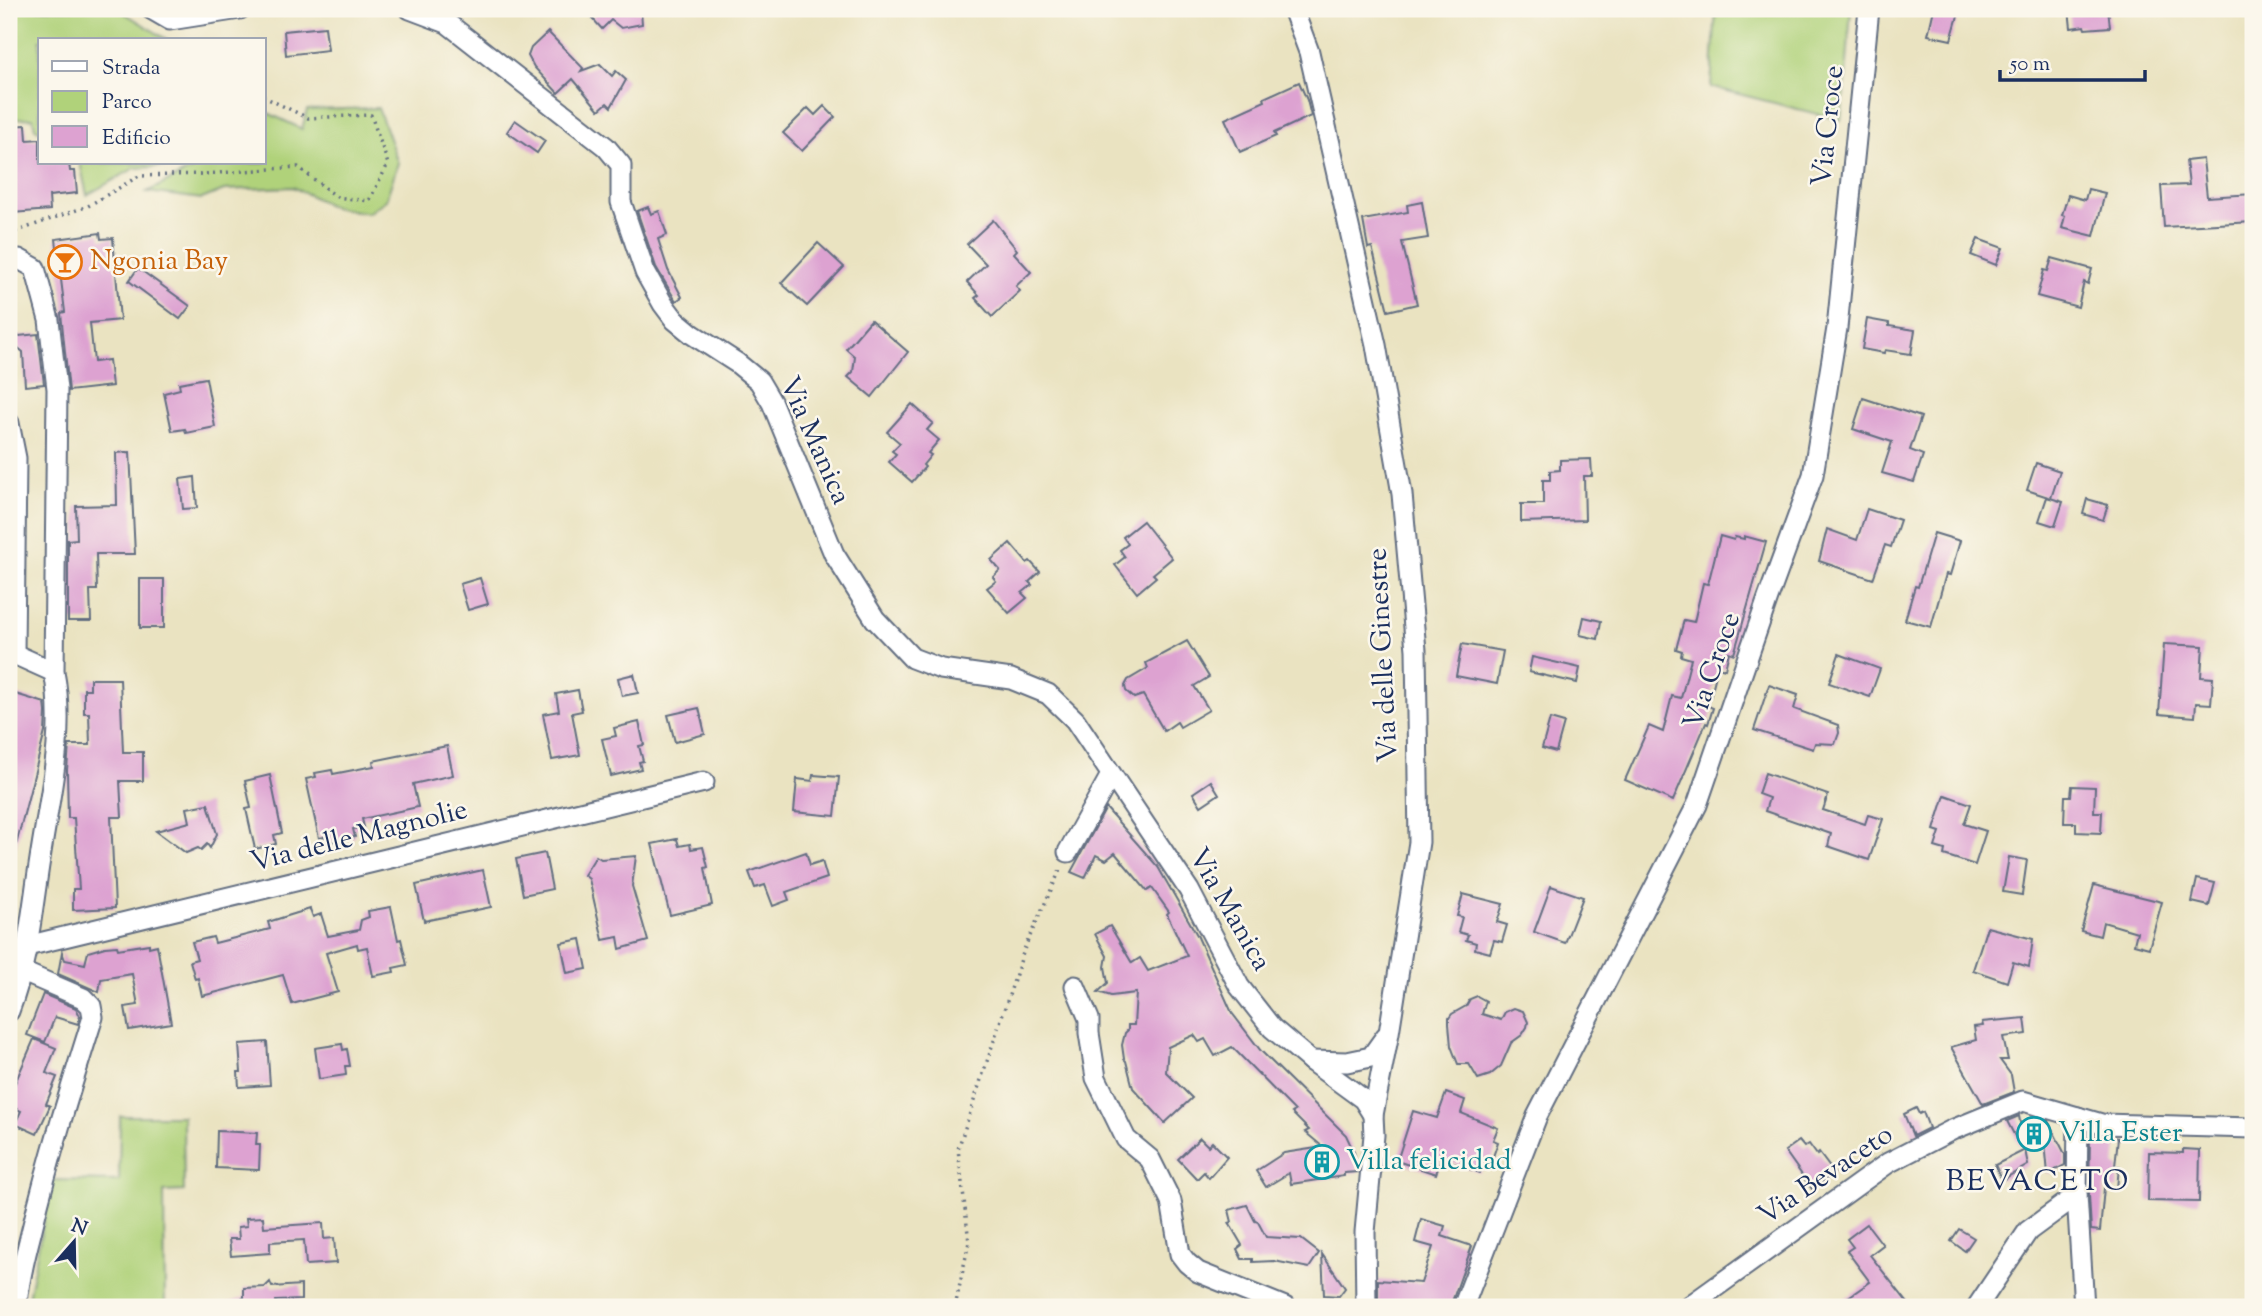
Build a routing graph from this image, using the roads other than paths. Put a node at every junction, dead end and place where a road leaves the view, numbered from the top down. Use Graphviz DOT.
graph roads {
  1 [pos="151,9"];
  2 [pos="240,9"];
  3 [pos="410,9"];
  4 [pos="1293,9"];
  5 [pos="1869,9"];
  6 [pos="9,259"];
  7 [pos="9,423"];
  8 [pos="11,655"];
  9 [pos="54,672"];
  10 [pos="1111,775"];
  11 [pos="704,782"];
  12 [pos="1068,852"];
  13 [pos="27,946"];
  14 [pos="23,972"];
  15 [pos="1075,986"];
  16 [pos="9,1011"];
  17 [pos="1389,1033"];
  18 [pos="1311,1061"];
  19 [pos="1373,1115"];
  20 [pos="2078,1117"];
  21 [pos="2253,1128"];
  22 [pos="2077,1195"];
  23 [pos="17,1307"];
  24 [pos="1285,1307"];
  25 [pos="1366,1307"];
  26 [pos="1463,1307"];
  27 [pos="1688,1307"];
  28 [pos="1978,1307"];
  29 [pos="2084,1307"];
  1 -- 2 [label="street"];
  3 -- 10 [label="street, Via Manica"];
  4 -- 17 [label="street, Via delle Ginestre"];
  5 -- 26 [label="street, Via Croce"];
  6 -- 9 [label="street"];
  7 -- 8 [label="street"];
  8 -- 9 [label="street"];
  9 -- 13 [label="street"];
  10 -- 12 [label="street"];
  10 -- 18 [label="street, Via Manica"];
  11 -- 13 [label="street, Via delle Magnolie"];
  13 -- 14 [label="street"];
  14 -- 16 [label="street"];
  14 -- 23 [label="street"];
  15 -- 24 [label="street"];
  17 -- 18 [label="street"];
  17 -- 19 [label="street, Via delle Ginestre"];
  18 -- 19 [label="street, Via Manica"];
  19 -- 25 [label="street, Via delle Ginestre"];
  20 -- 21 [label="street, Via Bevaceto"];
  20 -- 22 [label="street"];
  20 -- 27 [label="street, Via Bevaceto"];
  22 -- 28 [label="street"];
  22 -- 29 [label="street"];
}
